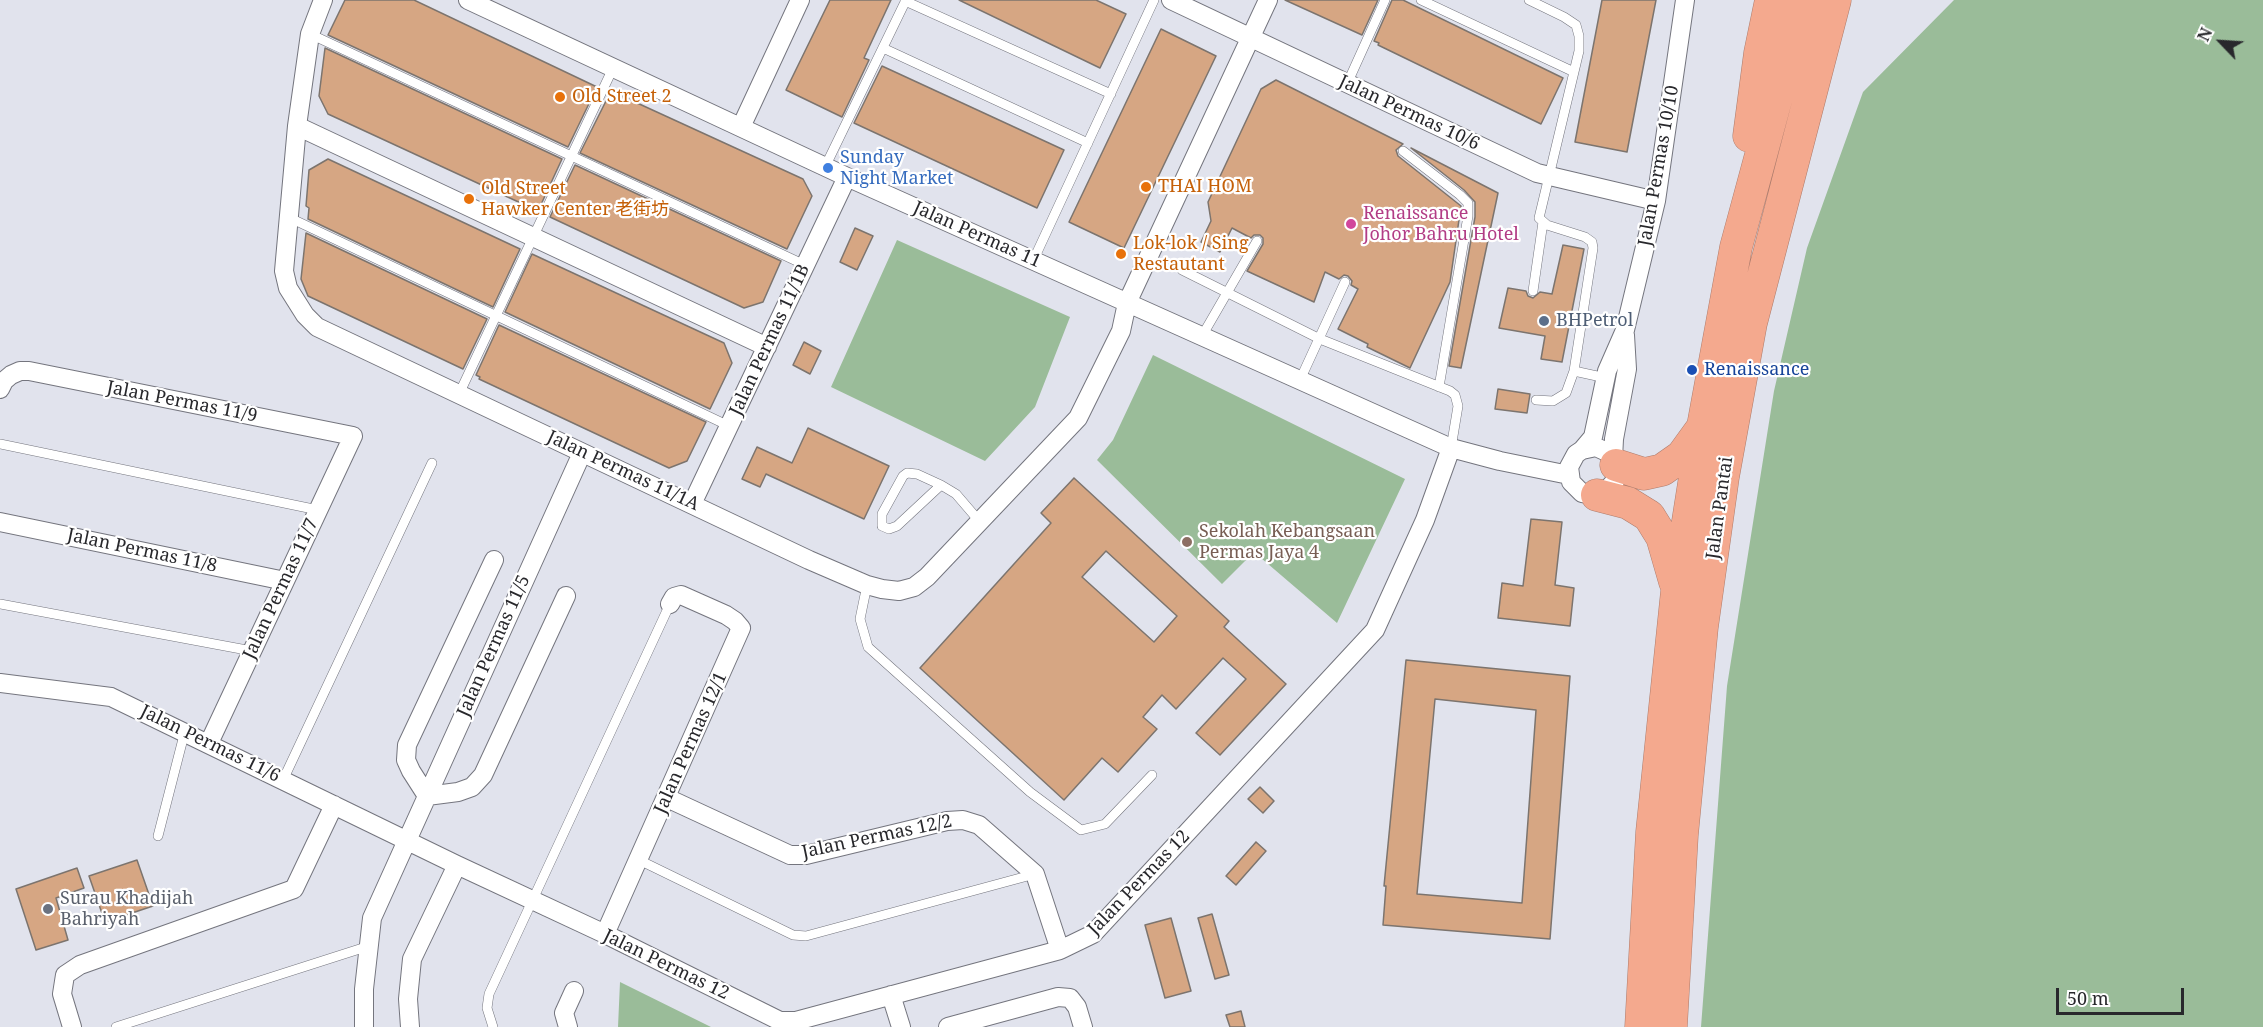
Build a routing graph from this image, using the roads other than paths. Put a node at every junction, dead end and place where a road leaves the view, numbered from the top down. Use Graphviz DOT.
graph roads {
  1 [pos="322,0"];
  2 [pos="468,0"];
  3 [pos="800,0"];
  4 [pos="906,0"];
  5 [pos="1154,0"];
  6 [pos="1171,0"];
  7 [pos="1268,0"];
  8 [pos="1385,0"];
  9 [pos="1421,0"];
  10 [pos="1529,0"];
  11 [pos="1686,0"];
  12 [pos="1771,0"];
  13 [pos="1803,0"];
  14 [pos="1835,0"];
  15 [pos="1854,0"];
  16 [pos="309,34"];
  17 [pos="1251,38"];
  18 [pos="883,48"];
  19 [pos="614,66"];
  20 [pos="1574,72"];
  21 [pos="1347,84"];
  22 [pos="1111,94"];
  23 [pos="297,126"];
  24 [pos="741,127"];
  25 [pos="1088,143"];
  26 [pos="1403,151"];
  27 [pos="572,155"];
  28 [pos="825,167"];
  29 [pos="1549,176"];
  30 [pos="847,177"];
  31 [pos="1656,201"];
  32 [pos="288,217"];
  33 [pos="1543,222"];
  34 [pos="534,237"];
  35 [pos="1257,241"];
  36 [pos="1736,247"];
  37 [pos="1033,261"];
  38 [pos="805,265"];
  39 [pos="1182,270"];
  40 [pos="1345,282"];
  41 [pos="1761,284"];
  42 [pos="1533,291"];
  43 [pos="1227,292"];
  44 [pos="1127,303"];
  45 [pos="496,315"];
  46 [pos="1625,330"];
  47 [pos="1202,336"];
  48 [pos="1320,339"];
  49 [pos="767,347"];
  50 [pos="1574,371"];
  51 [pos="1606,378"];
  52 [pos="1300,380"];
  53 [pos="1439,387"];
  54 [pos="0,390"];
  55 [pos="459,394"];
  56 [pos="1536,400"];
  57 [pos="729,426"];
  58 [pos="1703,426"];
  59 [pos="352,436"];
  60 [pos="0,444"];
  61 [pos="1451,448"];
  62 [pos="1582,450"];
  63 [pos="582,453"];
  64 [pos="1615,462"];
  65 [pos="432,463"];
  66 [pos="1569,475"];
  67 [pos="941,485"];
  68 [pos="1597,495"];
  69 [pos="692,504"];
  70 [pos="318,510"];
  71 [pos="0,522"];
  72 [pos="980,522"];
  73 [pos="494,560"];
  74 [pos="285,581"];
  75 [pos="867,585"];
  76 [pos="1677,591"];
  77 [pos="566,596"];
  78 [pos="0,603"];
  79 [pos="670,604"];
  80 [pos="252,651"];
  81 [pos="0,683"];
  82 [pos="184,731"];
  83 [pos="209,743"];
  84 [pos="1152,775"];
  85 [pos="284,780"];
  86 [pos="427,796"];
  87 [pos="667,798"];
  88 [pos="334,804"];
  89 [pos="158,836"];
  90 [pos="408,841"];
  91 [pos="639,860"];
  92 [pos="457,865"];
  93 [pos="1035,874"];
  94 [pos="531,900"];
  95 [pos="605,934"];
  96 [pos="369,946"];
  97 [pos="1060,950"];
  98 [pos="574,991"];
  99 [pos="891,995"];
  100 [pos="72,1027"];
  101 [pos="116,1027"];
  102 [pos="364,1027"];
  103 [pos="410,1027"];
  104 [pos="493,1027"];
  105 [pos="568,1027"];
  106 [pos="901,1027"];
  107 [pos="948,1027"];
  108 [pos="1083,1027"];
  109 [pos="1641,1027"];
  110 [pos="1671,1027"];
  1 -- 16 [label="street, Jalan Permas 11/1A"];
  2 -- 19 [label="street, Jalan Permas 11"];
  3 -- 24 [label="street"];
  4 -- 18 [label="lane"];
  4 -- 22 [label="lane"];
  5 -- 22 [label="lane"];
  6 -- 17 [label="street, Jalan Permas 10/6"];
  7 -- 17 [label="street, Jalan Permas 11/1A"];
  8 -- 21 [label="lane"];
  9 -- 20 [label="lane"];
  10 -- 20 [label="lane"];
  11 -- 31 [label="street, Jalan Permas 10/10"];
  12 -- 36 [label="highway"];
  13 -- 36 [label="highway, Jalan Pantai"];
  14 -- 41 [label="highway, Jalan Pantai"];
  15 -- 41 [label="highway"];
  16 -- 23 [label="street, Jalan Permas 11/1A"];
  16 -- 27 [label="lane"];
  17 -- 21 [label="street, Jalan Permas 10/6"];
  17 -- 44 [label="street, Jalan Permas 11/1A"];
  18 -- 25 [label="lane"];
  18 -- 28 [label="lane"];
  19 -- 24 [label="street, Jalan Permas 11"];
  19 -- 27 [label="lane"];
  20 -- 29 [label="lane"];
  21 -- 29 [label="street, Jalan Permas 10/6"];
  22 -- 25 [label="lane"];
  23 -- 32 [label="street, Jalan Permas 11/1A"];
  23 -- 34 [label="street"];
  24 -- 28 [label="street, Jalan Permas 11"];
  25 -- 37 [label="lane"];
  26 -- 53 [label="lane"];
  27 -- 34 [label="lane"];
  27 -- 38 [label="lane"];
  28 -- 30 [label="street, Jalan Permas 11"];
  29 -- 31 [label="street, Jalan Permas 10/6"];
  29 -- 33 [label="lane"];
  30 -- 37 [label="street, Jalan Permas 11"];
  30 -- 38 [label="street, Jalan Permas 11/1B"];
  31 -- 46 [label="street, Jalan Permas 10/10"];
  32 -- 45 [label="lane"];
  32 -- 55 [label="street, Jalan Permas 11/1A"];
  33 -- 42 [label="lane"];
  33 -- 50 [label="lane"];
  34 -- 45 [label="lane"];
  34 -- 49 [label="street"];
  35 -- 43 [label="lane"];
  36 -- 58 [label="highway, Jalan Pantai"];
  37 -- 44 [label="street, Jalan Permas 11"];
  38 -- 49 [label="street, Jalan Permas 11/1B"];
  39 -- 43 [label="lane"];
  40 -- 48 [label="lane"];
  41 -- 110 [label="highway, Jalan Pantai"];
  43 -- 47 [label="lane"];
  43 -- 48 [label="lane"];
  44 -- 47 [label="street, Jalan Permas 11"];
  44 -- 72 [label="street, Jalan Permas 11/1A"];
  45 -- 55 [label="lane"];
  45 -- 57 [label="lane"];
  46 -- 51 [label="street, Jalan Permas 10/10"];
  46 -- 64 [label="street, Jalan Permas 10/10"];
  47 -- 52 [label="street, Jalan Permas 11"];
  48 -- 52 [label="lane"];
  48 -- 53 [label="lane"];
  49 -- 57 [label="street, Jalan Permas 11/1B"];
  50 -- 51 [label="lane"];
  50 -- 56 [label="lane"];
  51 -- 62 [label="street, Jalan Permas 10/10"];
  52 -- 61 [label="street, Jalan Permas 11"];
  53 -- 61 [label="lane"];
  54 -- 59 [label="street, Jalan Permas 11/9"];
  55 -- 63 [label="street, Jalan Permas 11/1A"];
  57 -- 69 [label="street, Jalan Permas 11/1B"];
  58 -- 64 [label="highway"];
  58 -- 76 [label="highway, Jalan Pantai"];
  59 -- 70 [label="street, Jalan Permas 11/7"];
  60 -- 70 [label="lane"];
  61 -- 66 [label="street"];
  61 -- 97 [label="street, Jalan Permas 12"];
  62 -- 64 [label="street"];
  62 -- 66 [label="street"];
  63 -- 69 [label="street, Jalan Permas 11/1A"];
  63 -- 86 [label="street, Jalan Permas 11/5"];
  64 -- 68 [label="street"];
  65 -- 85 [label="lane"];
  66 -- 68 [label="street"];
  67 -- 67 [label="lane"];
  67 -- 72 [label="lane"];
  68 -- 76 [label="highway"];
  69 -- 75 [label="street, Jalan Permas 11/1A"];
  70 -- 74 [label="street, Jalan Permas 11/7"];
  71 -- 74 [label="street, Jalan Permas 11/8"];
  72 -- 75 [label="street, Jalan Permas 11/1A"];
  73 -- 86 [label="street"];
  74 -- 80 [label="street, Jalan Permas 11/7"];
  75 -- 84 [label="lane"];
  76 -- 109 [label="highway, Jalan Pantai"];
  77 -- 86 [label="street"];
  78 -- 80 [label="lane"];
  79 -- 87 [label="street, Jalan Permas 12/1"];
  79 -- 94 [label="lane"];
  80 -- 83 [label="street, Jalan Permas 11/7"];
  81 -- 82 [label="street, Jalan Permas 11/6"];
  82 -- 83 [label="street, Jalan Permas 11/6"];
  82 -- 89 [label="lane"];
  83 -- 85 [label="street, Jalan Permas 11/6"];
  85 -- 88 [label="street, Jalan Permas 11/6"];
  86 -- 90 [label="street, Jalan Permas 11/5"];
  87 -- 91 [label="street, Jalan Permas 12/1"];
  87 -- 93 [label="street, Jalan Permas 12/2"];
  88 -- 90 [label="street, Jalan Permas 11/6"];
  88 -- 100 [label="street"];
  90 -- 92 [label="street, Jalan Permas 12"];
  90 -- 96 [label="street, Jalan Permas 11/5"];
  91 -- 93 [label="lane"];
  91 -- 95 [label="street, Jalan Permas 12/1"];
  92 -- 94 [label="street, Jalan Permas 12"];
  92 -- 103 [label="street"];
  93 -- 97 [label="street"];
  94 -- 95 [label="street, Jalan Permas 12"];
  94 -- 104 [label="lane"];
  95 -- 99 [label="street, Jalan Permas 12"];
  96 -- 101 [label="lane"];
  96 -- 102 [label="street, Jalan Permas 11/5"];
  97 -- 99 [label="street, Jalan Permas 12"];
  98 -- 105 [label="street"];
  99 -- 106 [label="street"];
  107 -- 108 [label="street"];
}
